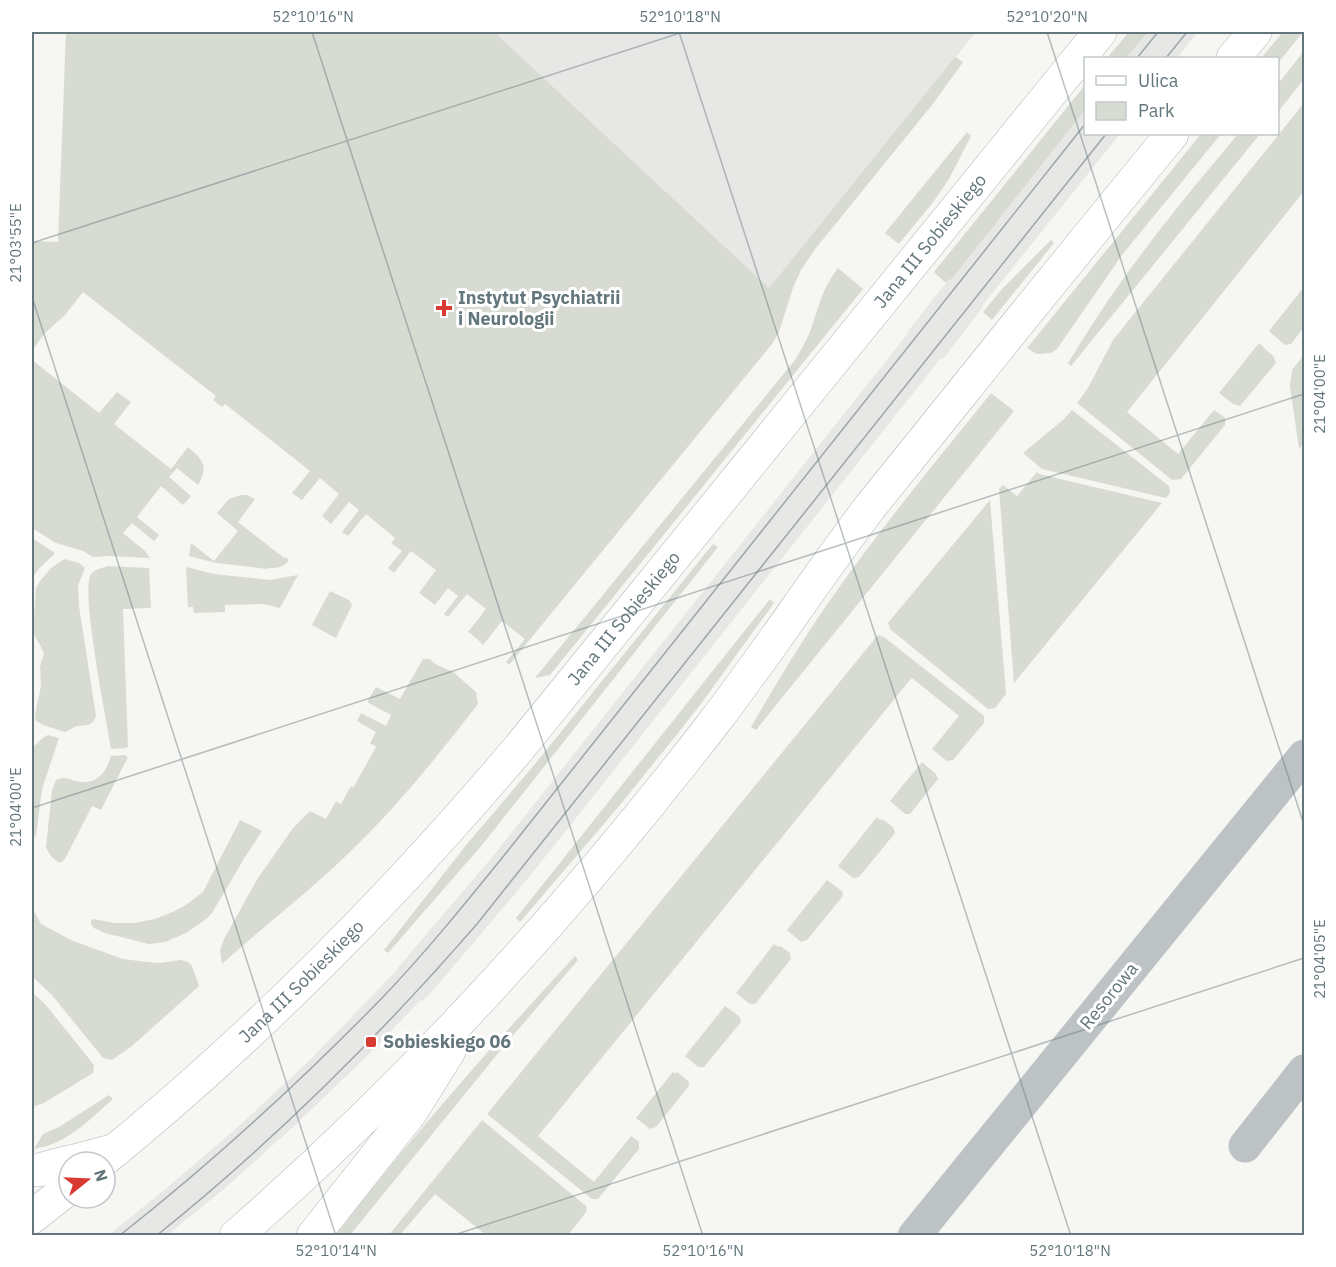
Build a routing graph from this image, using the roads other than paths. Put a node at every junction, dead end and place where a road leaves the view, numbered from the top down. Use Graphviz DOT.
graph roads {
  1 [pos="1100,32"];
  2 [pos="1255,32"];
  3 [pos="1234,57"];
  4 [pos="1171,135"];
  5 [pos="1305,756"];
  6 [pos="486,993"];
  7 [pos="1305,1071"];
  8 [pos="1245,1146"];
  9 [pos="116,1150"];
  10 [pos="57,1165"];
  11 [pos="32,1170"];
  12 [pos="57,1197"];
  13 [pos="32,1217"];
  14 [pos="236,1236"];
  15 [pos="314,1236"];
  16 [pos="914,1236"];
  1 -- 9 [label="main road, Jana III Sobieskiego"];
  2 -- 3 [label="main road"];
  4 -- 6 [label="main road"];
  5 -- 16 [label="street, Resorowa"];
  6 -- 14 [label="main road"];
  6 -- 15 [label="main road"];
  7 -- 8 [label="street"];
  10 -- 11 [label="main road"];
  12 -- 13 [label="main road"];
}
